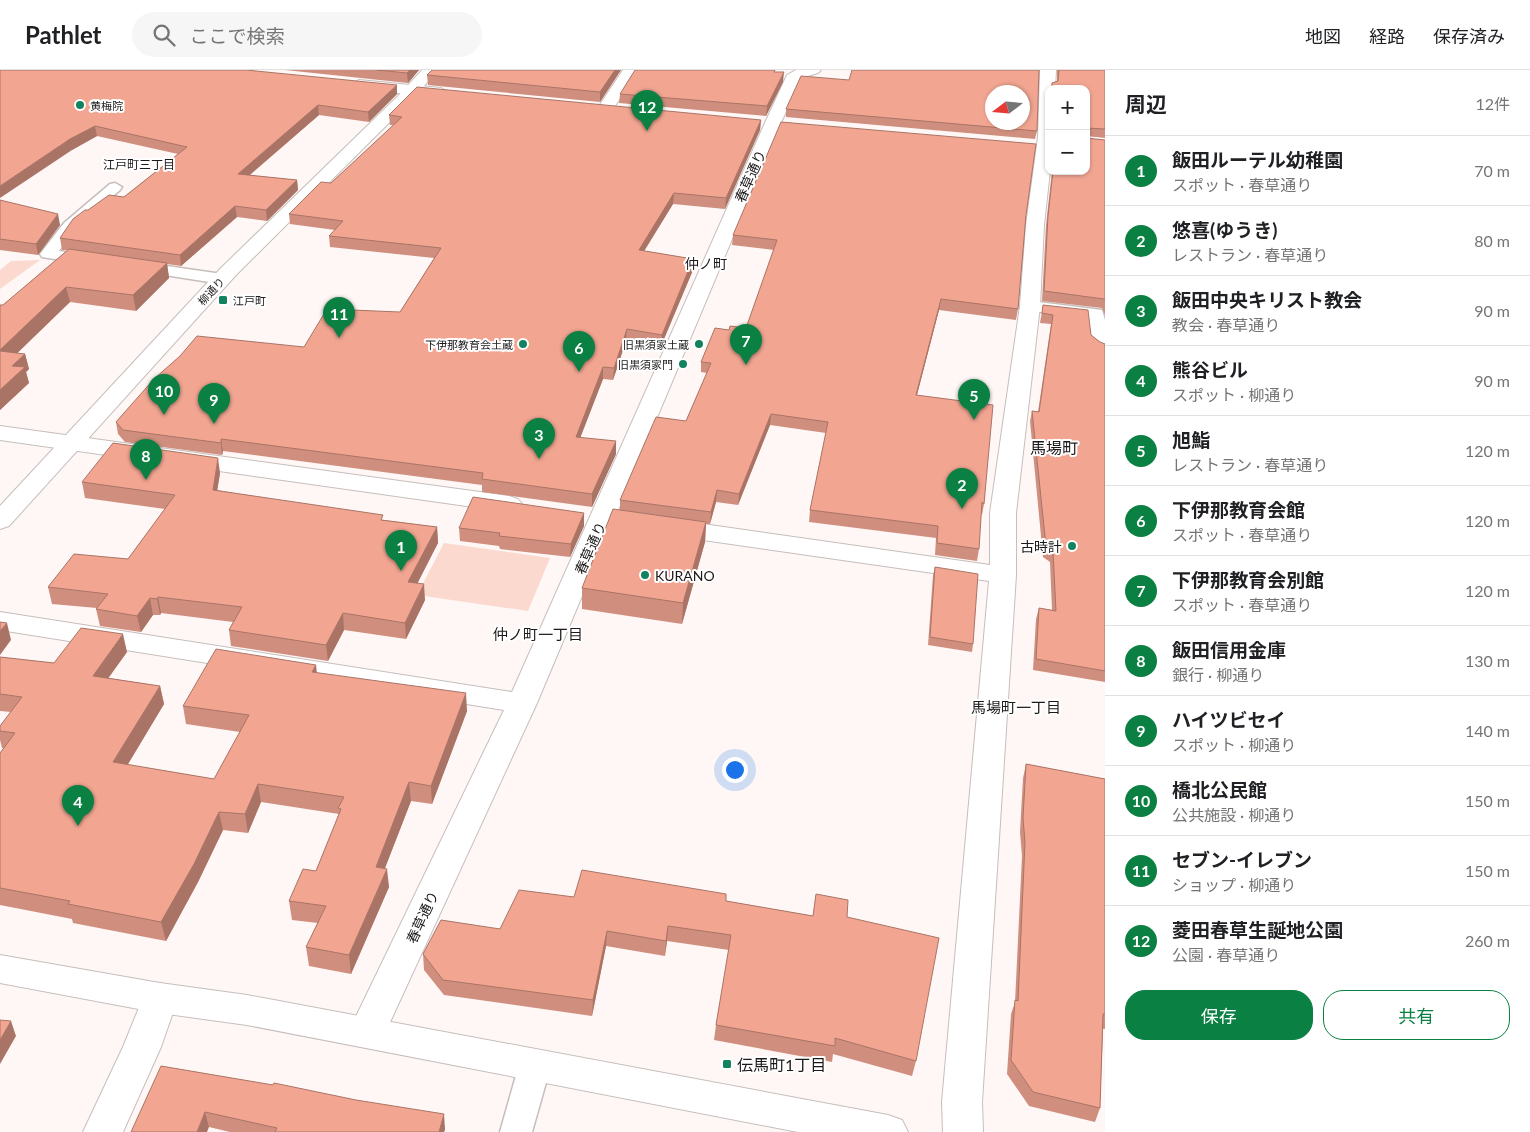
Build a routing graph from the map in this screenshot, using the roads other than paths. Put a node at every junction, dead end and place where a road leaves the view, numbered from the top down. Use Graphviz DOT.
graph roads {
  1 [pos="430,70"];
  2 [pos="631,70"];
  3 [pos="813,70"];
  4 [pos="1048,70"];
  5 [pos="343,83"];
  6 [pos="412,90"];
  7 [pos="461,95"];
  8 [pos="586,107"];
  9 [pos="605,109"];
  10 [pos="624,111"];
  11 [pos="1041,142"];
  12 [pos="115,187"];
  13 [pos="106,262"];
  14 [pos="126,265"];
  15 [pos="222,279"];
  16 [pos="1030,306"];
  17 [pos="1105,347"];
  18 [pos="0,433"];
  19 [pos="70,444"];
  20 [pos="535,508"];
  21 [pos="613,519"];
  22 [pos="0,521"];
  23 [pos="1003,575"];
  24 [pos="0,621"];
  25 [pos="522,703"];
  26 [pos="0,969"];
  27 [pos="160,998"];
  28 [pos="366,1033"];
  29 [pos="535,1065"];
  30 [pos="103,1132"];
  31 [pos="516,1132"];
  32 [pos="888,1132"];
  33 [pos="963,1132"];
  1 -- 6 [label="street, 柳通り"];
  2 -- 9 [label="street"];
  3 -- 21 [label="street, 春草通り"];
  4 -- 11 [label="street"];
  5 -- 6 [label="street"];
  6 -- 7 [label="street"];
  6 -- 15 [label="street, 柳通り"];
  8 -- 9 [label="street"];
  9 -- 10 [label="street"];
  11 -- 16 [label="street"];
  12 -- 13 [label="lane"];
  14 -- 15 [label="lane"];
  15 -- 19 [label="street, 柳通り"];
  16 -- 17 [label="lane"];
  16 -- 23 [label="street"];
  18 -- 19 [label="street"];
  19 -- 20 [label="street"];
  19 -- 22 [label="street, 柳通り"];
  21 -- 23 [label="street"];
  21 -- 25 [label="street, 春草通り"];
  23 -- 33 [label="street"];
  24 -- 25 [label="street"];
  25 -- 28 [label="street, 春草通り"];
  26 -- 27 [label="street"];
  27 -- 28 [label="street"];
  27 -- 30 [label="street"];
  28 -- 29 [label="street"];
  29 -- 31 [label="lane"];
  29 -- 32 [label="street"];
}
